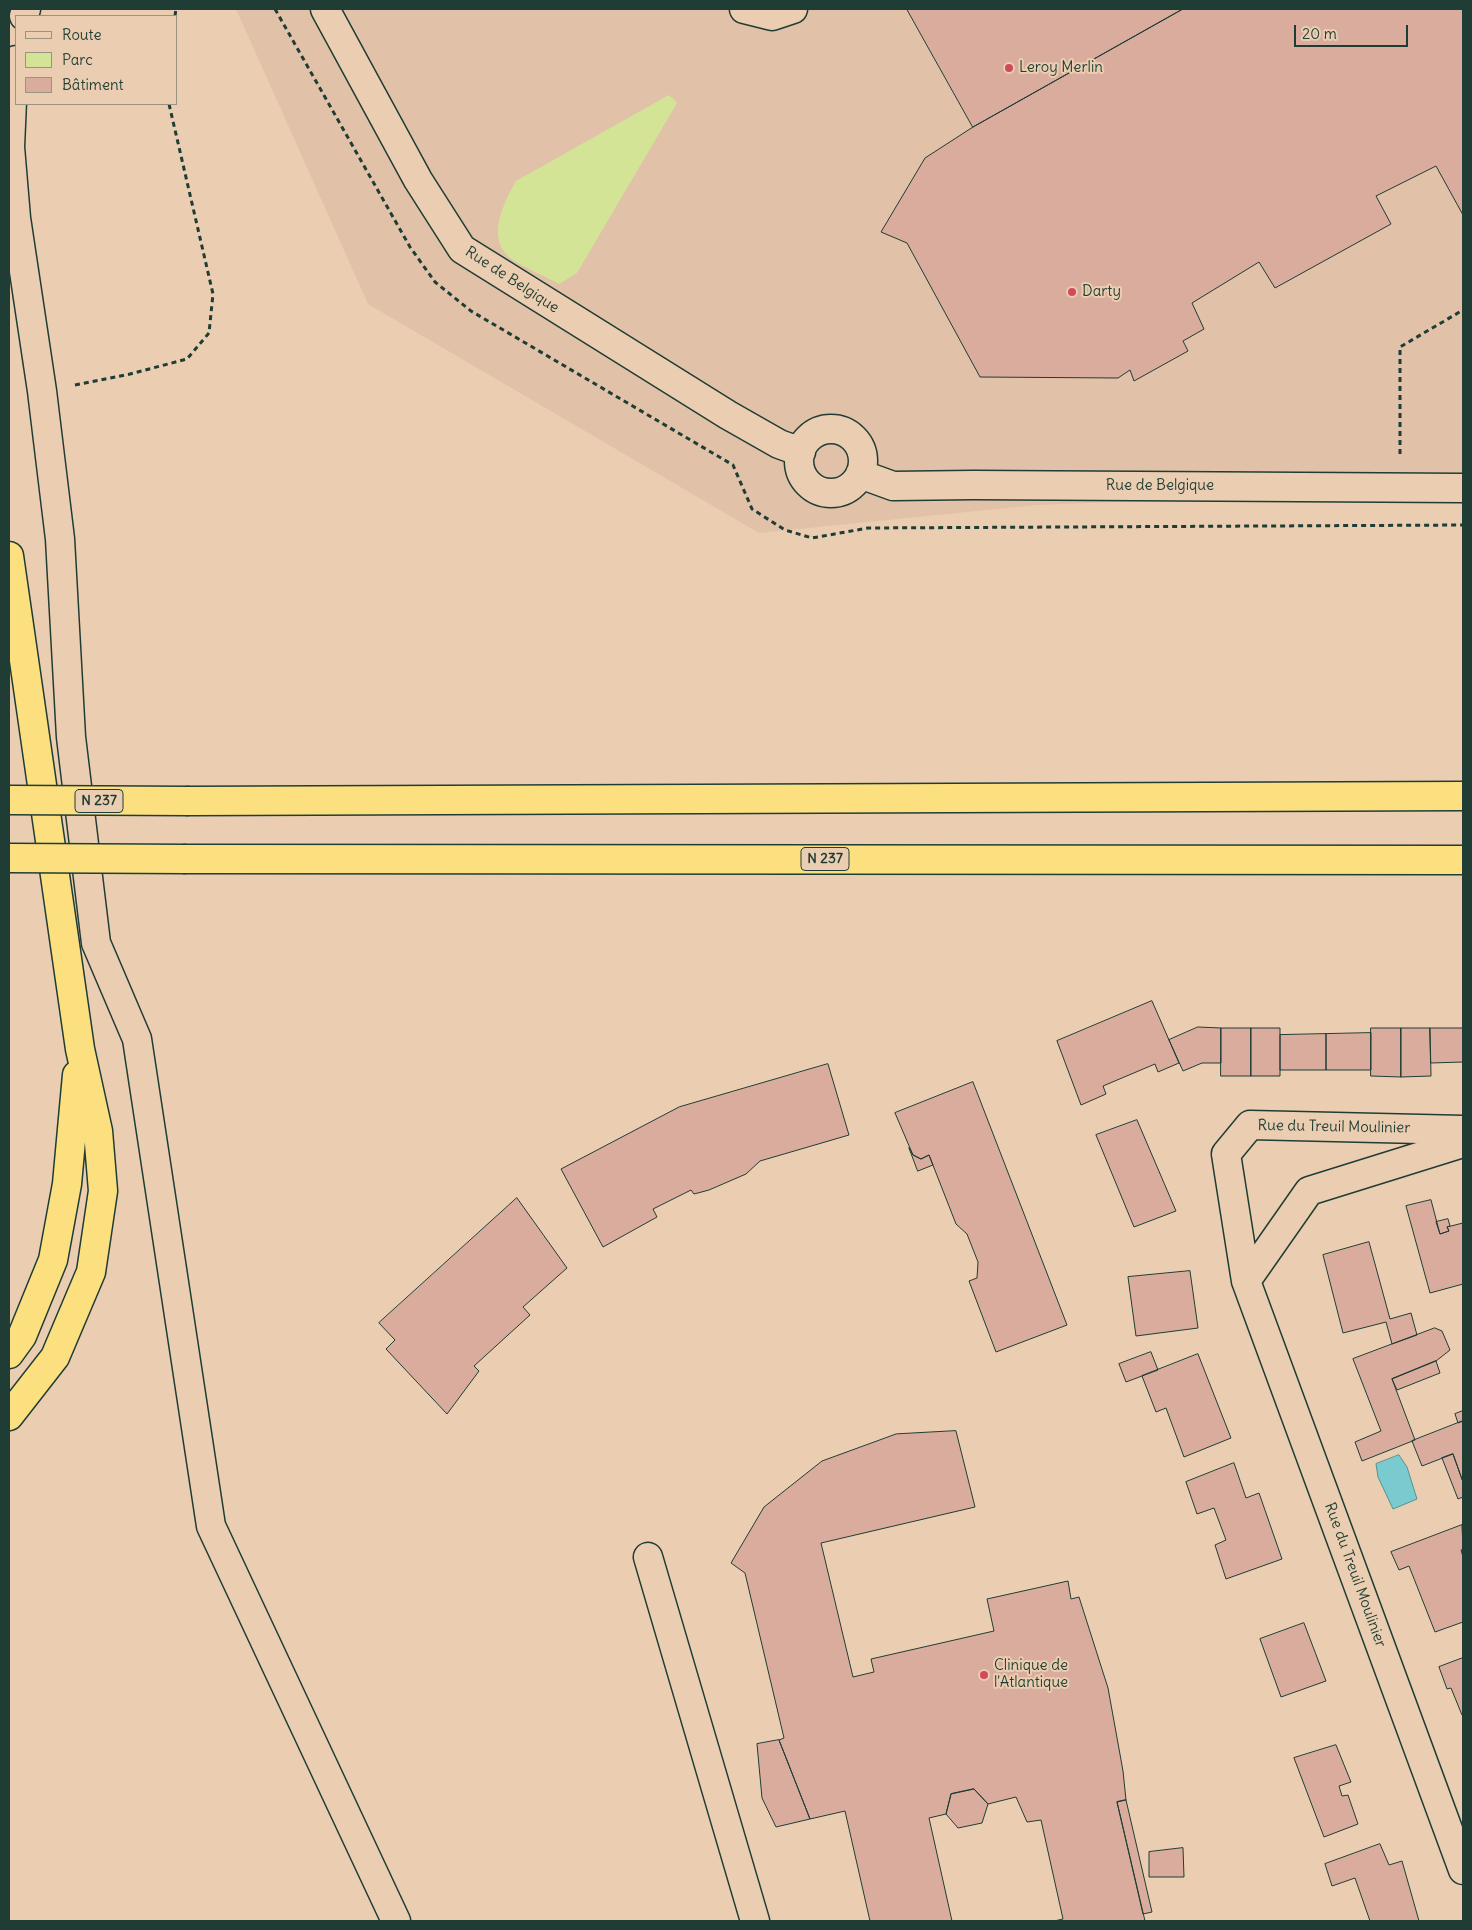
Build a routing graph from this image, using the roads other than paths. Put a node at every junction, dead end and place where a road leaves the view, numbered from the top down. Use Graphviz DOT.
graph roads {
  1 [pos="325,9"];
  2 [pos="744,9"];
  3 [pos="794,9"];
  4 [pos="15,66"];
  5 [pos="801,452"];
  6 [pos="860,474"];
  7 [pos="1463,488"];
  8 [pos="9,556"];
  9 [pos="1463,796"];
  10 [pos="9,800"];
  11 [pos="9,858"];
  12 [pos="1463,860"];
  13 [pos="80,1049"];
  14 [pos="1463,1130"];
  15 [pos="1463,1143"];
  16 [pos="1246,1281"];
  17 [pos="9,1354"];
  18 [pos="9,1416"];
  19 [pos="648,1557"];
  20 [pos="1463,1870"];
  21 [pos="396,1921"];
  22 [pos="755,1921"];
  1 -- 5 [label="street, Rue de Belgique"];
  2 -- 3 [label="street"];
  4 -- 21 [label="street"];
  5 -- 6 [label="street"];
  5 -- 6 [label="street"];
  6 -- 7 [label="street, Rue de Belgique"];
  8 -- 13 [label="highway"];
  9 -- 10 [label="highway, N 237, bridge"];
  11 -- 12 [label="highway, N 237, bridge"];
  13 -- 17 [label="highway"];
  13 -- 18 [label="highway"];
  14 -- 16 [label="street, Rue du Treuil Moulinier"];
  15 -- 16 [label="street, Rue du Treuil Moulinier"];
  16 -- 20 [label="street, Rue du Treuil Moulinier"];
  19 -- 22 [label="street"];
}
